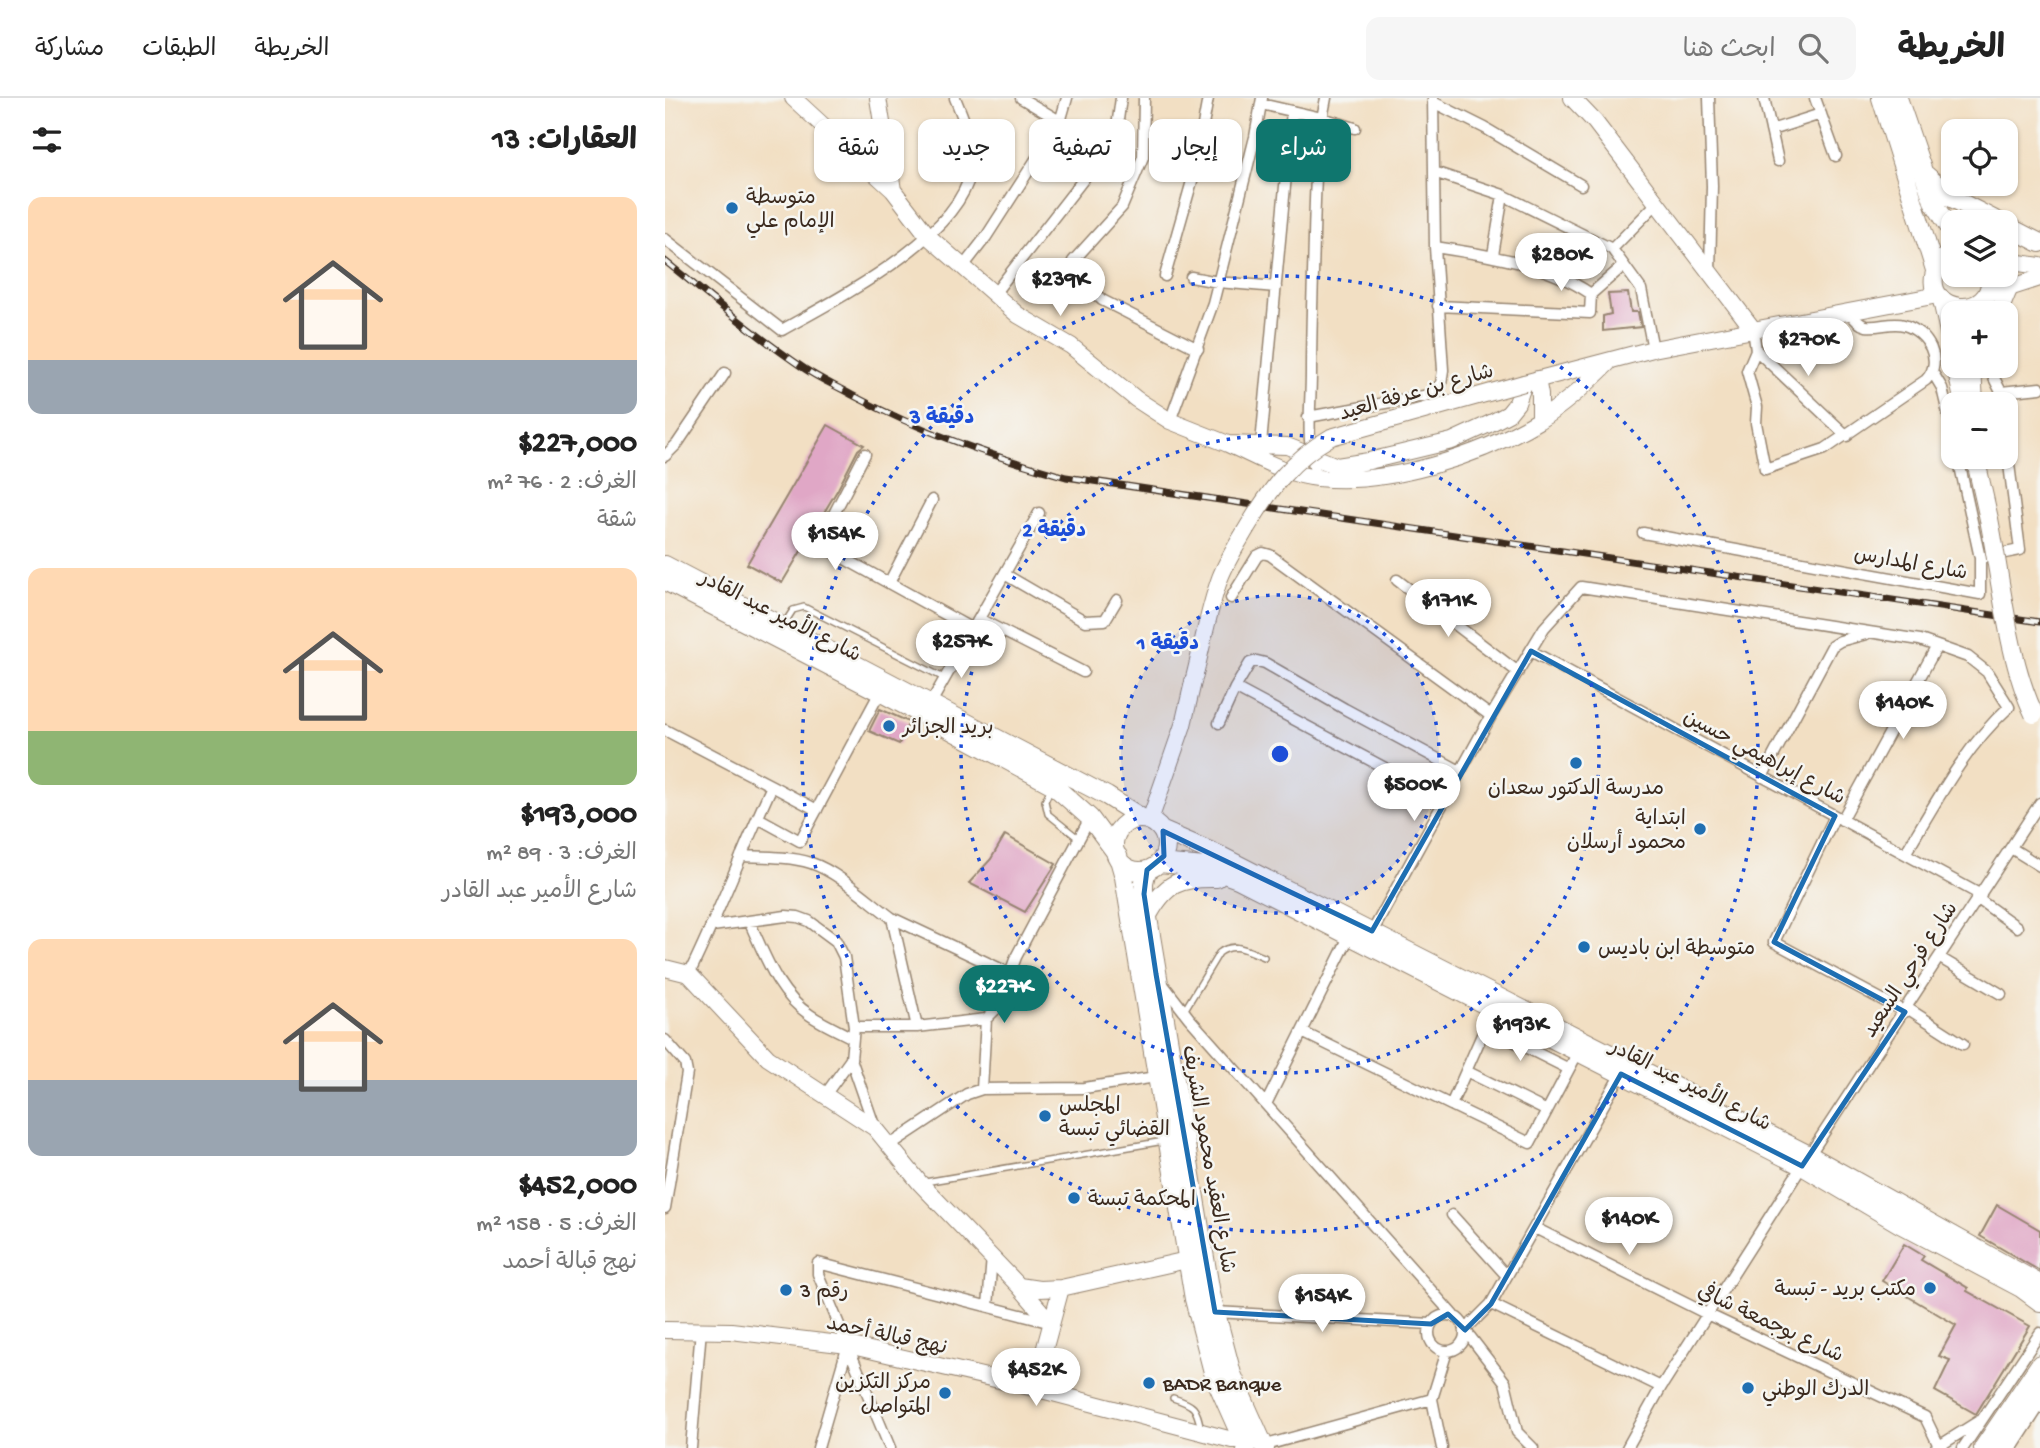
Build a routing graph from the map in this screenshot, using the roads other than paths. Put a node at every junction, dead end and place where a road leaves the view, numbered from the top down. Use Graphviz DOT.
graph roads {
  1 [pos="793,98"];
  2 [pos="879,98"];
  3 [pos="955,98"];
  4 [pos="1021,98"];
  5 [pos="1067,98"];
  6 [pos="1121,98"];
  7 [pos="1144,98"];
  8 [pos="1208,98"];
  9 [pos="1326,98"];
  10 [pos="1572,98"];
  11 [pos="1709,98"];
  12 [pos="1764,98"];
  13 [pos="1815,98"];
  14 [pos="1881,98"];
  15 [pos="1898,98"];
  16 [pos="1433,100"];
  17 [pos="1261,101"];
  18 [pos="1905,107"];
  19 [pos="1292,111"];
  20 [pos="1821,114"];
  21 [pos="1322,118"];
  22 [pos="1055,119"];
  23 [pos="1061,119"];
  24 [pos="1118,119"];
  25 [pos="1355,128"];
  26 [pos="1771,130"];
  27 [pos="1836,156"];
  28 [pos="1778,161"];
  29 [pos="1029,170"];
  30 [pos="1434,172"];
  31 [pos="1923,172"];
  32 [pos="1081,182"];
  33 [pos="1581,185"];
  34 [pos="893,190"];
  35 [pos="1503,195"];
  36 [pos="1657,203"];
  37 [pos="1976,210"];
  38 [pos="1941,214"];
  39 [pos="2018,232"];
  40 [pos="929,237"];
  41 [pos="665,239"];
  42 [pos="2040,243"];
  43 [pos="1435,247"];
  44 [pos="1612,249"];
  45 [pos="1493,255"];
  46 [pos="1941,260"];
  47 [pos="2018,262"];
  48 [pos="2040,265"];
  49 [pos="1623,266"];
  50 [pos="963,268"];
  51 [pos="1935,270"];
  52 [pos="1710,272"];
  53 [pos="1165,276"];
  54 [pos="1191,277"];
  55 [pos="2040,278"];
  56 [pos="1218,282"];
  57 [pos="2018,285"];
  58 [pos="1276,287"];
  59 [pos="2010,287"];
  60 [pos="994,294"];
  61 [pos="1591,294"];
  62 [pos="1940,297"];
  63 [pos="1941,301"];
  64 [pos="1946,301"];
  65 [pos="1986,301"];
  66 [pos="2004,301"];
  67 [pos="1438,306"];
  68 [pos="1850,312"];
  69 [pos="1753,329"];
  70 [pos="1198,349"];
  71 [pos="1653,349"];
  72 [pos="1756,350"];
  73 [pos="1608,363"];
  74 [pos="726,373"];
  75 [pos="1933,373"];
  76 [pos="1530,381"];
  77 [pos="2040,388"];
  78 [pos="1943,392"];
  79 [pos="2018,394"];
  80 [pos="1308,417"];
  81 [pos="1540,420"];
  82 [pos="1170,421"];
  83 [pos="1847,436"];
  84 [pos="1228,444"];
  85 [pos="1261,444"];
  86 [pos="866,454"];
  87 [pos="1310,454"];
  88 [pos="665,456"];
  89 [pos="1961,469"];
  90 [pos="1979,469"];
  91 [pos="2010,469"];
  92 [pos="1317,478"];
  93 [pos="932,500"];
  94 [pos="1039,513"];
  95 [pos="1643,533"];
  96 [pos="1980,558"];
  97 [pos="665,565"];
  98 [pos="1006,575"];
  99 [pos="1397,580"];
  100 [pos="665,581"];
  101 [pos="889,583"];
  102 [pos="1231,598"];
  103 [pos="1117,600"];
  104 [pos="979,619"];
  105 [pos="782,626"];
  106 [pos="972,629"];
  107 [pos="1872,632"];
  108 [pos="1937,646"];
  109 [pos="1531,651"];
  110 [pos="1518,672"];
  111 [pos="1083,673"];
  112 [pos="944,678"];
  113 [pos="1235,688"];
  114 [pos="880,692"];
  115 [pos="927,710"];
  116 [pos="1491,716"];
  117 [pos="2037,718"];
  118 [pos="1219,723"];
  119 [pos="665,730"];
  120 [pos="1460,771"];
  121 [pos="1762,777"];
  122 [pos="1053,785"];
  123 [pos="772,786"];
  124 [pos="1445,800"];
  125 [pos="2040,803"];
  126 [pos="817,810"];
  127 [pos="758,818"];
  128 [pos="1090,818"];
  129 [pos="1838,818"];
  130 [pos="1151,823"];
  131 [pos="1079,839"];
  132 [pos="800,841"];
  133 [pos="2011,848"];
  134 [pos="1905,854"];
  135 [pos="1117,855"];
  136 [pos="740,856"];
  137 [pos="791,859"];
  138 [pos="1153,866"];
  139 [pos="2040,866"];
  140 [pos="1238,879"];
  141 [pos="1979,897"];
  142 [pos="1147,917"];
  143 [pos="892,918"];
  144 [pos="749,920"];
  145 [pos="712,926"];
  146 [pos="2017,926"];
  147 [pos="1361,934"];
  148 [pos="1265,957"];
  149 [pos="1940,958"];
  150 [pos="665,968"];
  151 [pos="1009,973"];
  152 [pos="689,974"];
  153 [pos="1156,974"];
  154 [pos="2001,994"];
  155 [pos="1493,1010"];
  156 [pos="1906,1010"];
  157 [pos="1184,1011"];
  158 [pos="986,1019"];
  159 [pos="917,1027"];
  160 [pos="1485,1027"];
  161 [pos="1302,1032"];
  162 [pos="854,1033"];
  163 [pos="665,1040"];
  164 [pos="1963,1044"];
  165 [pos="1578,1052"];
  166 [pos="851,1059"];
  167 [pos="1569,1069"];
  168 [pos="1466,1071"];
  169 [pos="1621,1074"];
  170 [pos="1156,1077"];
  171 [pos="982,1089"];
  172 [pos="825,1095"];
  173 [pos="1266,1104"];
  174 [pos="1451,1105"];
  175 [pos="1547,1111"];
  176 [pos="875,1128"];
  177 [pos="1167,1140"];
  178 [pos="890,1145"];
  179 [pos="1805,1161"];
  180 [pos="921,1183"];
  181 [pos="665,1208"];
  182 [pos="1452,1215"];
  183 [pos="1535,1228"];
  184 [pos="992,1257"];
  185 [pos="1187,1260"];
  186 [pos="1506,1275"];
  187 [pos="2040,1284"];
  188 [pos="1019,1286"];
  189 [pos="1061,1287"];
  190 [pos="2040,1302"];
  191 [pos="1491,1304"];
  192 [pos="988,1306"];
  193 [pos="1215,1312"];
  194 [pos="1453,1315"];
  195 [pos="1709,1315"];
  196 [pos="1051,1323"];
  197 [pos="1431,1324"];
  198 [pos="701,1329"];
  199 [pos="665,1330"];
  200 [pos="1465,1330"];
  201 [pos="2040,1333"];
  202 [pos="848,1345"];
  203 [pos="1447,1351"];
  204 [pos="2040,1364"];
  205 [pos="1661,1387"];
  206 [pos="1034,1388"];
  207 [pos="2040,1388"];
  208 [pos="1173,1398"];
  209 [pos="1432,1399"];
  210 [pos="2040,1405"];
  211 [pos="1984,1417"];
  212 [pos="1202,1432"];
  213 [pos="1255,1444"];
  214 [pos="1938,1447"];
  215 [pos="691,1448"];
  216 [pos="818,1448"];
  217 [pos="890,1448"];
  218 [pos="1442,1448"];
  219 [pos="1533,1448"];
  220 [pos="1627,1448"];
  221 [pos="1963,1448"];
  222 [pos="1983,1448"];
  223 [pos="2000,1448"];
  224 [pos="2012,1448"];
  1 -- 34 [label="street"];
  2 -- 34 [label="street"];
  3 -- 40 [label="street"];
  4 -- 22 [label="street"];
  5 -- 23 [label="street"];
  6 -- 24 [label="street"];
  7 -- 70 [label="street"];
  8 -- 53 [label="street"];
  9 -- 21 [label="street"];
  10 -- 36 [label="street"];
  11 -- 52 [label="street"];
  12 -- 26 [label="street"];
  13 -- 20 [label="street"];
  14 -- 51 [label="main road"];
  15 -- 18 [label="main road"];
  16 -- 30 [label="street"];
  16 -- 33 [label="street"];
  17 -- 19 [label="street"];
  17 -- 56 [label="street"];
  18 -- 31 [label="main road"];
  19 -- 21 [label="street"];
  19 -- 58 [label="street"];
  20 -- 26 [label="street"];
  20 -- 27 [label="street"];
  21 -- 25 [label="street"];
  21 -- 80 [label="street"];
  26 -- 28 [label="street"];
  29 -- 50 [label="street"];
  30 -- 35 [label="street"];
  30 -- 43 [label="street"];
  31 -- 37 [label="main road"];
  31 -- 38 [label="main road"];
  32 -- 60 [label="street"];
  34 -- 40 [label="street"];
  35 -- 44 [label="street"];
  35 -- 45 [label="street"];
  36 -- 44 [label="street"];
  36 -- 52 [label="street"];
  39 -- 42 [label="main road"];
  40 -- 41 [label="street"];
  40 -- 50 [label="street"];
  43 -- 45 [label="street"];
  43 -- 67 [label="street"];
  44 -- 49 [label="street"];
  45 -- 61 [label="street"];
  46 -- 51 [label="main road"];
  47 -- 48 [label="street"];
  49 -- 61 [label="street"];
  49 -- 71 [label="street"];
  50 -- 60 [label="street"];
  51 -- 62 [label="main road"];
  52 -- 69 [label="street"];
  54 -- 56 [label="street"];
  55 -- 57 [label="street"];
  56 -- 58 [label="street"];
  56 -- 70 [label="street"];
  58 -- 85 [label="street"];
  59 -- 65 [label="street"];
  59 -- 66 [label="main road"];
  60 -- 82 [label="street"];
  61 -- 67 [label="street"];
  62 -- 63 [label="main road"];
  62 -- 64 [label="main road"];
  62 -- 68 [label="street, شارع بن عرفة العيد"];
  67 -- 80 [label="street"];
  68 -- 69 [label="street, شارع بن عرفة العيد"];
  68 -- 75 [label="street"];
  69 -- 71 [label="street, شارع بن عرفة العيد"];
  69 -- 72 [label="street"];
  70 -- 82 [label="street"];
  71 -- 73 [label="street, شارع بن عرفة العيد"];
  72 -- 83 [label="street"];
  72 -- 83 [label="street"];
  73 -- 76 [label="street, شارع بن عرفة العيد"];
  73 -- 81 [label="street"];
  74 -- 88 [label="street"];
  75 -- 78 [label="street"];
  75 -- 83 [label="street"];
  76 -- 81 [label="street"];
  76 -- 87 [label="street"];
  76 -- 130 [label="street, شارع بن عرفة العيد, bridge"];
  77 -- 79 [label="street"];
  80 -- 87 [label="street"];
  81 -- 92 [label="street"];
  82 -- 84 [label="street"];
  84 -- 85 [label="street"];
  84 -- 92 [label="street"];
  85 -- 87 [label="street"];
  86 -- 101 [label="street"];
  87 -- 92 [label="street"];
  89 -- 96 [label="street"];
  90 -- 117 [label="main road, bridge"];
  91 -- 96 [label="street, شارع المدارس"];
  93 -- 101 [label="street"];
  94 -- 98 [label="street"];
  95 -- 96 [label="street, شارع المدارس"];
  97 -- 105 [label="main road, شارع الأمير عبد القادر"];
  98 -- 103 [label="street"];
  98 -- 104 [label="street"];
  99 -- 110 [label="street"];
  100 -- 114 [label="main road, شارع الأمير عبد القادر"];
  101 -- 106 [label="street"];
  102 -- 116 [label="street"];
  104 -- 106 [label="street"];
  104 -- 111 [label="street"];
  105 -- 112 [label="lane"];
  105 -- 115 [label="main road, شارع الأمير عبد القادر"];
  106 -- 112 [label="street"];
  107 -- 108 [label="street"];
  107 -- 109 [label="street"];
  107 -- 121 [label="street"];
  108 -- 129 [label="street"];
  108 -- 134 [label="street"];
  109 -- 110 [label="street"];
  109 -- 121 [label="street, شارع إبراهيمي حسين"];
  110 -- 116 [label="street"];
  112 -- 115 [label="street"];
  113 -- 118 [label="street"];
  113 -- 120 [label="street"];
  113 -- 124 [label="street"];
  114 -- 115 [label="main road, شارع الأمير عبد القادر"];
  114 -- 126 [label="street"];
  115 -- 122 [label="main road, شارع الأمير عبد القادر"];
  115 -- 130 [label="main road, شارع الأمير عبد القادر"];
  116 -- 120 [label="street"];
  119 -- 123 [label="street"];
  120 -- 124 [label="street"];
  121 -- 129 [label="street, شارع إبراهيمي حسين"];
  122 -- 128 [label="main road, شارع الأمير عبد القادر"];
  122 -- 131 [label="lane"];
  123 -- 126 [label="street"];
  123 -- 127 [label="street"];
  124 -- 147 [label="street"];
  125 -- 133 [label="street, شارع فرحي السعيد"];
  126 -- 132 [label="street"];
  127 -- 132 [label="street"];
  127 -- 136 [label="street"];
  128 -- 131 [label="street"];
  128 -- 135 [label="main road, شارع الأمير عبد القادر"];
  129 -- 134 [label="street, شارع إبراهيمي حسين"];
  129 -- 156 [label="street"];
  130 -- 135 [label="main road"];
  130 -- 138 [label="main road"];
  130 -- 147 [label="main road, شارع الأمير عبد القادر"];
  131 -- 151 [label="street"];
  132 -- 137 [label="street"];
  133 -- 139 [label="street"];
  133 -- 141 [label="street, شارع فرحي السعيد"];
  134 -- 141 [label="street, شارع إبراهيمي حسين"];
  135 -- 138 [label="main road"];
  135 -- 170 [label="main road, شارع العقيد محمود الشريف"];
  136 -- 137 [label="street"];
  136 -- 145 [label="street"];
  137 -- 143 [label="street"];
  138 -- 140 [label="main road, شارع الأمير عبد القادر"];
  138 -- 142 [label="main road, شارع العقيد محمود الشريف"];
  140 -- 142 [label="main road"];
  140 -- 147 [label="main road, شارع الأمير عبد القادر"];
  141 -- 146 [label="street, شارع إبراهيمي حسين"];
  141 -- 149 [label="street, شارع فرحي السعيد"];
  142 -- 153 [label="main road, شارع العقيد محمود الشريف"];
  143 -- 151 [label="street"];
  143 -- 159 [label="street"];
  144 -- 145 [label="street"];
  144 -- 162 [label="street"];
  144 -- 162 [label="street"];
  145 -- 152 [label="street"];
  147 -- 155 [label="main road, شارع الأمير عبد القادر"];
  147 -- 161 [label="street"];
  147 -- 179 [label="main road, شارع الأمير عبد القادر"];
  148 -- 157 [label="lane"];
  149 -- 154 [label="street"];
  149 -- 156 [label="street, شارع فرحي السعيد"];
  150 -- 152 [label="street"];
  151 -- 158 [label="street"];
  152 -- 172 [label="street"];
  153 -- 157 [label="street"];
  153 -- 193 [label="main road, شارع العقيد محمود الشريف"];
  155 -- 160 [label="street"];
  155 -- 165 [label="main road, شارع الأمير عبد القادر"];
  156 -- 164 [label="street"];
  156 -- 179 [label="street, شارع فرحي السعيد"];
  157 -- 173 [label="street"];
  158 -- 159 [label="street"];
  158 -- 171 [label="street"];
  159 -- 162 [label="street"];
  160 -- 167 [label="street"];
  160 -- 168 [label="street"];
  161 -- 173 [label="street"];
  161 -- 174 [label="street"];
  162 -- 166 [label="street"];
  163 -- 181 [label="street"];
  165 -- 167 [label="street"];
  165 -- 169 [label="main road, شارع الأمير عبد القادر"];
  166 -- 172 [label="street"];
  166 -- 176 [label="street"];
  167 -- 175 [label="street"];
  168 -- 174 [label="street"];
  168 -- 175 [label="street"];
  169 -- 179 [label="main road, شارع الأمير عبد القادر"];
  169 -- 183 [label="street"];
  170 -- 171 [label="street"];
  170 -- 177 [label="main road, شارع العقيد محمود الشريف"];
  171 -- 178 [label="street"];
  172 -- 176 [label="street"];
  173 -- 194 [label="street"];
  174 -- 175 [label="street"];
  176 -- 178 [label="street"];
  177 -- 180 [label="lane"];
  177 -- 185 [label="main road, شارع العقيد محمود الشريف"];
  178 -- 180 [label="street"];
  179 -- 187 [label="main road, شارع الأمير عبد القادر"];
  179 -- 190 [label="main road, شارع الأمير عبد القادر"];
  179 -- 195 [label="street, شارع فرحي السعيد"];
  180 -- 184 [label="street"];
  182 -- 186 [label="street"];
  183 -- 186 [label="street"];
  183 -- 195 [label="street, شارع بوجمعة شافي"];
  184 -- 188 [label="street"];
  184 -- 192 [label="street"];
  185 -- 189 [label="street"];
  185 -- 213 [label="main road, شارع العقيد محمود الشريف"];
  186 -- 191 [label="street"];
  188 -- 189 [label="street"];
  188 -- 196 [label="street"];
  189 -- 196 [label="street"];
  191 -- 200 [label="street"];
  191 -- 205 [label="street"];
  192 -- 196 [label="street"];
  192 -- 202 [label="street"];
  193 -- 197 [label="street"];
  193 -- 213 [label="main road, شارع العقيد محمود الشريف"];
  194 -- 197 [label="street"];
  194 -- 200 [label="street"];
  195 -- 205 [label="street, شارع فرحي السعيد"];
  195 -- 214 [label="street, شارع بوجمعة شافي"];
  196 -- 206 [label="street"];
  197 -- 203 [label="street"];
  198 -- 199 [label="street, نهج قبالة أحمد"];
  198 -- 202 [label="street, نهج قبالة أحمد"];
  198 -- 215 [label="street"];
  200 -- 203 [label="street"];
  200 -- 219 [label="street"];
  201 -- 211 [label="street"];
  202 -- 206 [label="street, نهج قبالة أحمد"];
  202 -- 216 [label="street"];
  202 -- 217 [label="street"];
  203 -- 209 [label="street"];
  204 -- 222 [label="main road"];
  205 -- 220 [label="street, شارع فرحي السعيد"];
  206 -- 212 [label="street, نهج قبالة أحمد"];
  207 -- 223 [label="main road"];
  208 -- 212 [label="lane"];
  209 -- 213 [label="street"];
  209 -- 218 [label="street"];
  210 -- 224 [label="street"];
  211 -- 214 [label="street"];
  211 -- 221 [label="street"];
  212 -- 213 [label="street, نهج قبالة أحمد"];
}
